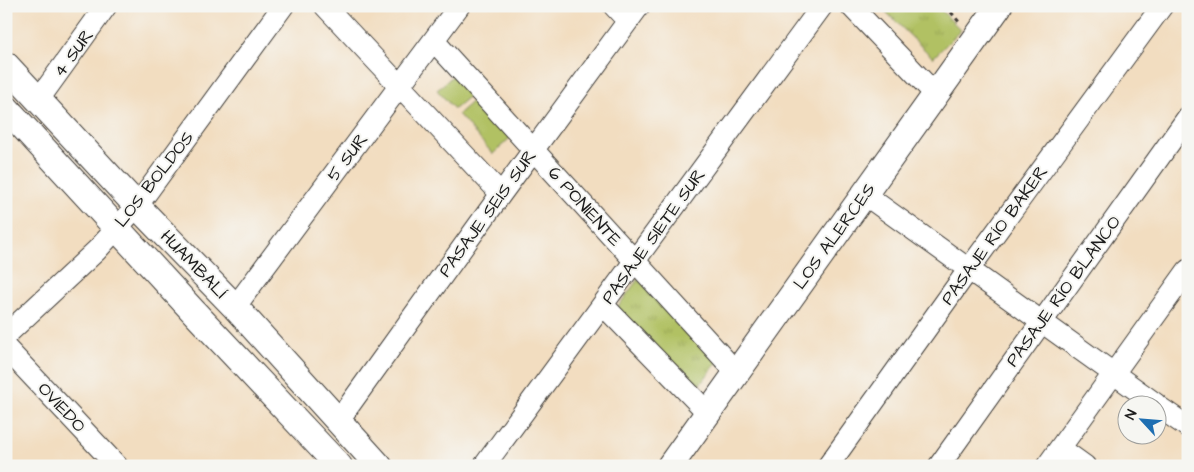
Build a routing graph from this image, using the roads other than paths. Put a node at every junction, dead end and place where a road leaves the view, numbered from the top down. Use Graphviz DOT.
graph roads {
  1 [pos="106,6"];
  2 [pos="283,6"];
  3 [pos="325,6"];
  4 [pos="460,6"];
  5 [pos="822,6"];
  6 [pos="851,6"];
  7 [pos="999,6"];
  8 [pos="1162,6"];
  9 [pos="627,11"];
  10 [pos="434,40"];
  11 [pos="6,65"];
  12 [pos="400,86"];
  13 [pos="936,95"];
  14 [pos="39,99"];
  15 [pos="6,108"];
  16 [pos="1188,116"];
  17 [pos="534,150"];
  18 [pos="501,194"];
  19 [pos="864,194"];
  20 [pos="137,206"];
  21 [pos="117,228"];
  22 [pos="635,261"];
  23 [pos="969,269"];
  24 [pos="1188,270"];
  25 [pos="603,305"];
  26 [pos="235,307"];
  27 [pos="1041,322"];
  28 [pos="6,335"];
  29 [pos="6,348"];
  30 [pos="736,372"];
  31 [pos="1113,374"];
  32 [pos="1141,394"];
  33 [pos="707,412"];
  34 [pos="1166,412"];
  35 [pos="338,421"];
  36 [pos="1187,426"];
  37 [pos="1060,448"];
  38 [pos="117,466"];
  39 [pos="339,466"];
  40 [pos="380,466"];
  41 [pos="484,466"];
  42 [pos="670,466"];
  43 [pos="828,466"];
  44 [pos="938,466"];
  45 [pos="1047,466"];
  46 [pos="1085,466"];
  1 -- 14 [label="street, 4 SUR"];
  2 -- 20 [label="street, LOS BOLDOS"];
  3 -- 12 [label="street"];
  4 -- 10 [label="street, 5 SUR"];
  5 -- 22 [label="street, PASAJE SIETE SUR"];
  6 -- 13 [label="street"];
  7 -- 13 [label="street, LOS ALERCES"];
  8 -- 23 [label="street, PASAJE RÍO BAKER"];
  9 -- 17 [label="street, PASAJE SEIS SUR"];
  10 -- 12 [label="street, 5 SUR"];
  10 -- 17 [label="street, 6 PONIENTE"];
  11 -- 14 [label="street, HUAMBALÍ"];
  12 -- 18 [label="street"];
  12 -- 26 [label="street, 5 SUR"];
  13 -- 19 [label="street, LOS ALERCES"];
  14 -- 20 [label="street, HUAMBALÍ"];
  15 -- 21 [label="street, HUAMBALÍ"];
  16 -- 27 [label="street, PASAJE RÍO BLANCO"];
  17 -- 18 [label="street, PASAJE SEIS SUR"];
  17 -- 22 [label="street, 6 PONIENTE"];
  18 -- 35 [label="street, PASAJE SEIS SUR"];
  19 -- 23 [label="street"];
  19 -- 30 [label="street, LOS ALERCES"];
  20 -- 21 [label="street, LOS BOLDOS"];
  20 -- 26 [label="street, HUAMBALÍ"];
  21 -- 28 [label="street, LOS BOLDOS"];
  21 -- 39 [label="street, HUAMBALÍ"];
  22 -- 25 [label="street, PASAJE SIETE SUR"];
  22 -- 30 [label="street, 6 PONIENTE"];
  23 -- 27 [label="street"];
  23 -- 43 [label="street, PASAJE RÍO BAKER"];
  24 -- 31 [label="street"];
  25 -- 33 [label="street"];
  25 -- 41 [label="street, PASAJE SIETE SUR"];
  26 -- 35 [label="street, HUAMBALÍ"];
  27 -- 31 [label="street"];
  27 -- 44 [label="street, PASAJE RÍO BLANCO"];
  29 -- 38 [label="street, OVIEDO"];
  30 -- 33 [label="street, LOS ALERCES"];
  31 -- 32 [label="street"];
  31 -- 37 [label="street"];
  33 -- 42 [label="street, LOS ALERCES"];
  34 -- 36 [label="street"];
  35 -- 40 [label="street, HUAMBALÍ"];
  37 -- 45 [label="street"];
  37 -- 46 [label="street"];
}
